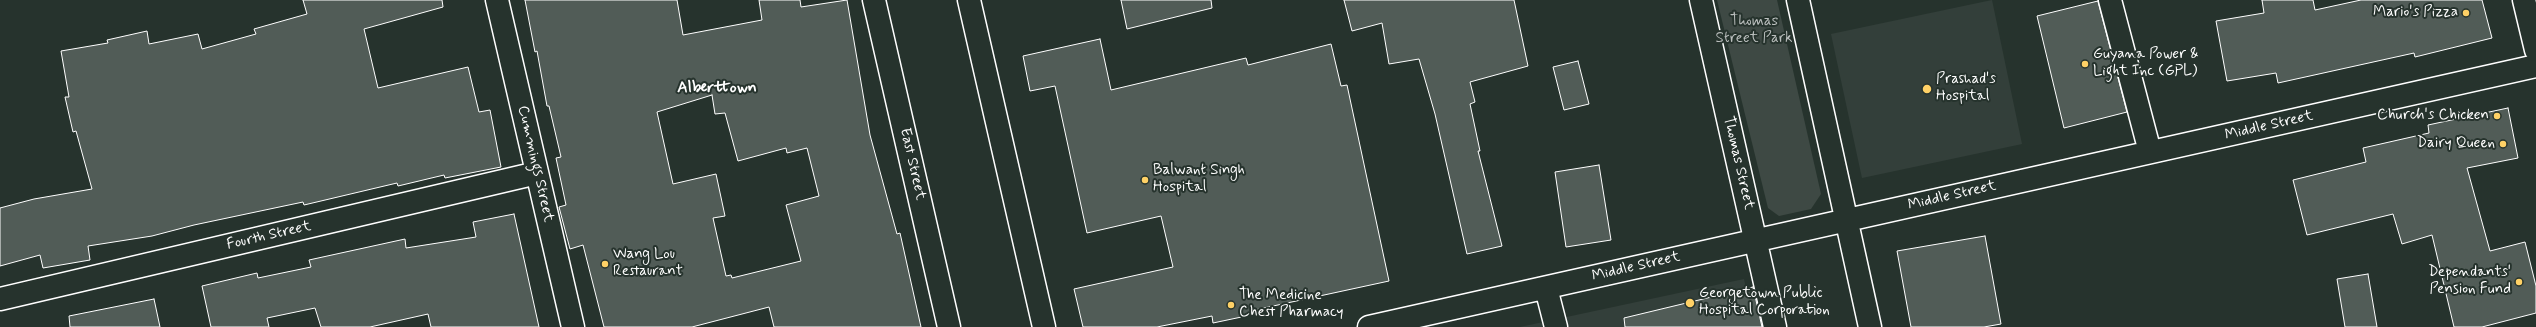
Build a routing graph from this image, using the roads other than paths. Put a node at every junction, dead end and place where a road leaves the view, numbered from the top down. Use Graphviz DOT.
graph roads {
  1 [pos="497,0"];
  2 [pos="874,0"];
  3 [pos="969,0"];
  4 [pos="1701,0"];
  5 [pos="1798,0"];
  6 [pos="2110,0"];
  7 [pos="2524,0"];
  8 [pos="2536,50"];
  9 [pos="2536,66"];
  10 [pos="2150,152"];
  11 [pos="537,174"];
  12 [pos="1846,220"];
  13 [pos="1755,240"];
  14 [pos="1546,288"];
  15 [pos="0,299"];
  16 [pos="573,327"];
  17 [pos="949,327"];
  18 [pos="1044,327"];
  19 [pos="1369,327"];
  20 [pos="1556,327"];
  21 [pos="1775,327"];
  22 [pos="1870,327"];
  1 -- 11 [label="street, Cummings Street"];
  2 -- 17 [label="street, East Street"];
  3 -- 18 [label="street"];
  4 -- 13 [label="street, Thomas Street"];
  5 -- 12 [label="street"];
  6 -- 10 [label="street"];
  7 -- 8 [label="street"];
  9 -- 10 [label="street, Middle Street"];
  10 -- 12 [label="street, Middle Street"];
  11 -- 15 [label="street, Fourth Street"];
  11 -- 16 [label="street, Cummings Street"];
  12 -- 13 [label="street, Middle Street"];
  12 -- 22 [label="street"];
  13 -- 14 [label="street, Middle Street"];
  13 -- 21 [label="street, Thomas Street"];
  14 -- 19 [label="street, Middle Street"];
  14 -- 20 [label="street"];
}
